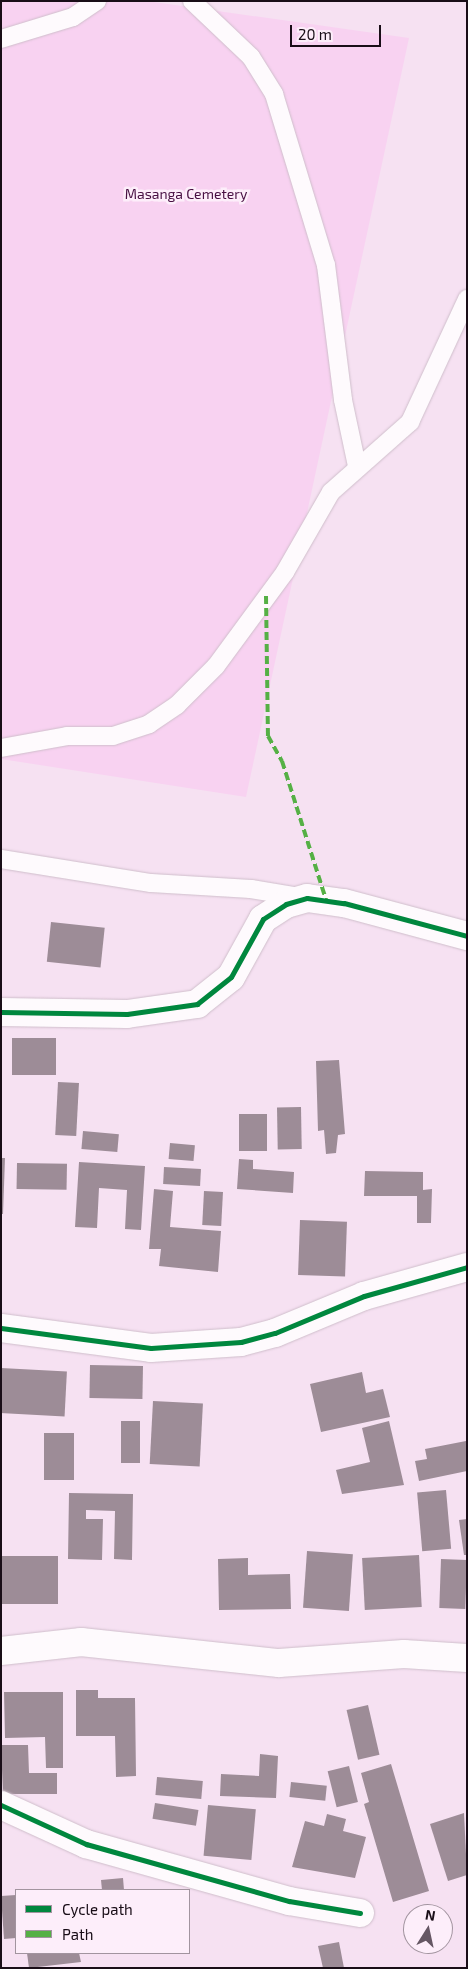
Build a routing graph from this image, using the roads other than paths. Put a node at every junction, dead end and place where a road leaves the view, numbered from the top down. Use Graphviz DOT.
graph roads {
  1 [pos="96,1"];
  2 [pos="192,1"];
  3 [pos="1,39"];
  4 [pos="467,299"];
  5 [pos="357,466"];
  6 [pos="1,748"];
  7 [pos="1,859"];
  8 [pos="306,898"];
  9 [pos="467,936"];
  10 [pos="1,1012"];
  11 [pos="467,1267"];
  12 [pos="1,1328"];
  13 [pos="1,1651"];
  14 [pos="467,1658"];
  15 [pos="1,1805"];
  16 [pos="360,1913"];
  1 -- 3 [label="lane"];
  2 -- 5 [label="lane"];
  4 -- 5 [label="lane"];
  5 -- 6 [label="lane"];
  7 -- 8 [label="lane"];
  8 -- 9 [label="street"];
  8 -- 10 [label="street"];
  11 -- 12 [label="street"];
  13 -- 14 [label="street"];
  15 -- 16 [label="street"];
}
